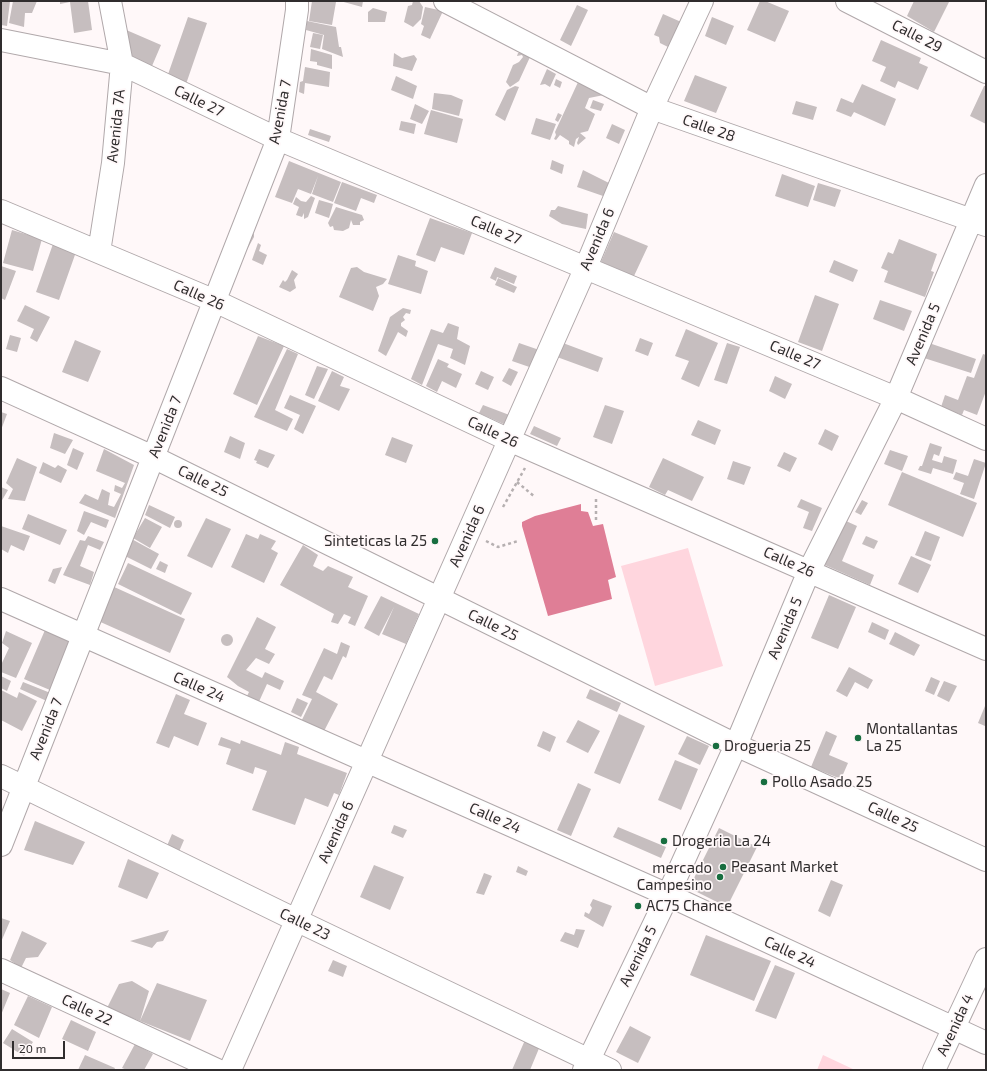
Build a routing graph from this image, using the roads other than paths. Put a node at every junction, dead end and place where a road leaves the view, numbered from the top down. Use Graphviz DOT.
graph roads {
  1 [pos="110,1"];
  2 [pos="297,1"];
  3 [pos="445,1"];
  4 [pos="702,1"];
  5 [pos="847,1"];
  6 [pos="1,40"];
  7 [pos="122,64"];
  8 [pos="986,72"];
  9 [pos="652,108"];
  10 [pos="278,139"];
  11 [pos="986,185"];
  12 [pos="1,211"];
  13 [pos="978,222"];
  14 [pos="99,252"];
  15 [pos="586,267"];
  16 [pos="215,301"];
  17 [pos="1,388"];
  18 [pos="896,398"];
  19 [pos="509,440"];
  20 [pos="986,440"];
  21 [pos="153,457"];
  22 [pos="809,571"];
  23 [pos="439,599"];
  24 [pos="1,600"];
  25 [pos="84,636"];
  26 [pos="986,650"];
  27 [pos="736,745"];
  28 [pos="367,762"];
  29 [pos="1,776"];
  30 [pos="23,786"];
  31 [pos="1,845"];
  32 [pos="986,860"];
  33 [pos="668,895"];
  34 [pos="296,920"];
  35 [pos="986,959"];
  36 [pos="1,970"];
  37 [pos="953,1028"];
  38 [pos="986,1044"];
  39 [pos="586,1065"];
  40 [pos="217,1070"];
  41 [pos="230,1070"];
  42 [pos="610,1070"];
  43 [pos="934,1070"];
  1 -- 7 [label="street, Avenida 7A"];
  2 -- 10 [label="street, Avenida 7"];
  3 -- 9 [label="street, Calle 28"];
  4 -- 9 [label="street, Avenida 6"];
  5 -- 8 [label="street, Calle 29"];
  6 -- 7 [label="street, Calle 27"];
  7 -- 10 [label="street, Calle 27"];
  7 -- 14 [label="street, Avenida 7A"];
  9 -- 13 [label="street, Calle 28"];
  9 -- 15 [label="street, Avenida 6"];
  10 -- 15 [label="street, Calle 27"];
  10 -- 16 [label="street, Avenida 7"];
  11 -- 13 [label="street, Avenida 5"];
  12 -- 14 [label="street, Calle 26"];
  13 -- 18 [label="street, Avenida 5"];
  14 -- 16 [label="street, Calle 26"];
  15 -- 18 [label="street, Calle 27"];
  15 -- 19 [label="street, Avenida 6"];
  16 -- 19 [label="street, Calle 26"];
  16 -- 21 [label="street, Avenida 7"];
  17 -- 21 [label="street, Calle 25"];
  18 -- 20 [label="street, Calle 27"];
  18 -- 22 [label="street, Avenida 5"];
  19 -- 22 [label="street, Calle 26"];
  19 -- 23 [label="street, Avenida 6"];
  21 -- 23 [label="street, Calle 25"];
  21 -- 25 [label="street, Avenida 7"];
  22 -- 26 [label="street, Calle 26"];
  22 -- 27 [label="street, Avenida 5"];
  23 -- 27 [label="street, Calle 25"];
  23 -- 28 [label="street, Avenida 6"];
  24 -- 25 [label="street, Calle 24"];
  25 -- 28 [label="street, Calle 24"];
  25 -- 30 [label="street, Avenida 7"];
  27 -- 32 [label="street, Calle 25"];
  27 -- 33 [label="street, Avenida 5"];
  28 -- 33 [label="street, Calle 24"];
  28 -- 34 [label="street, Avenida 6"];
  29 -- 30 [label="street, Calle 23"];
  30 -- 31 [label="street, Avenida 7"];
  30 -- 34 [label="street, Calle 23"];
  33 -- 37 [label="street, Calle 24"];
  33 -- 39 [label="street, Avenida 5"];
  34 -- 39 [label="street, Calle 23"];
  34 -- 41 [label="street, Avenida 6"];
  35 -- 37 [label="street, Avenida 4"];
  36 -- 40 [label="street, Calle 22"];
  37 -- 38 [label="street, Calle 24"];
  37 -- 43 [label="street, Avenida 4"];
  39 -- 42 [label="street, Calle 23"];
}
